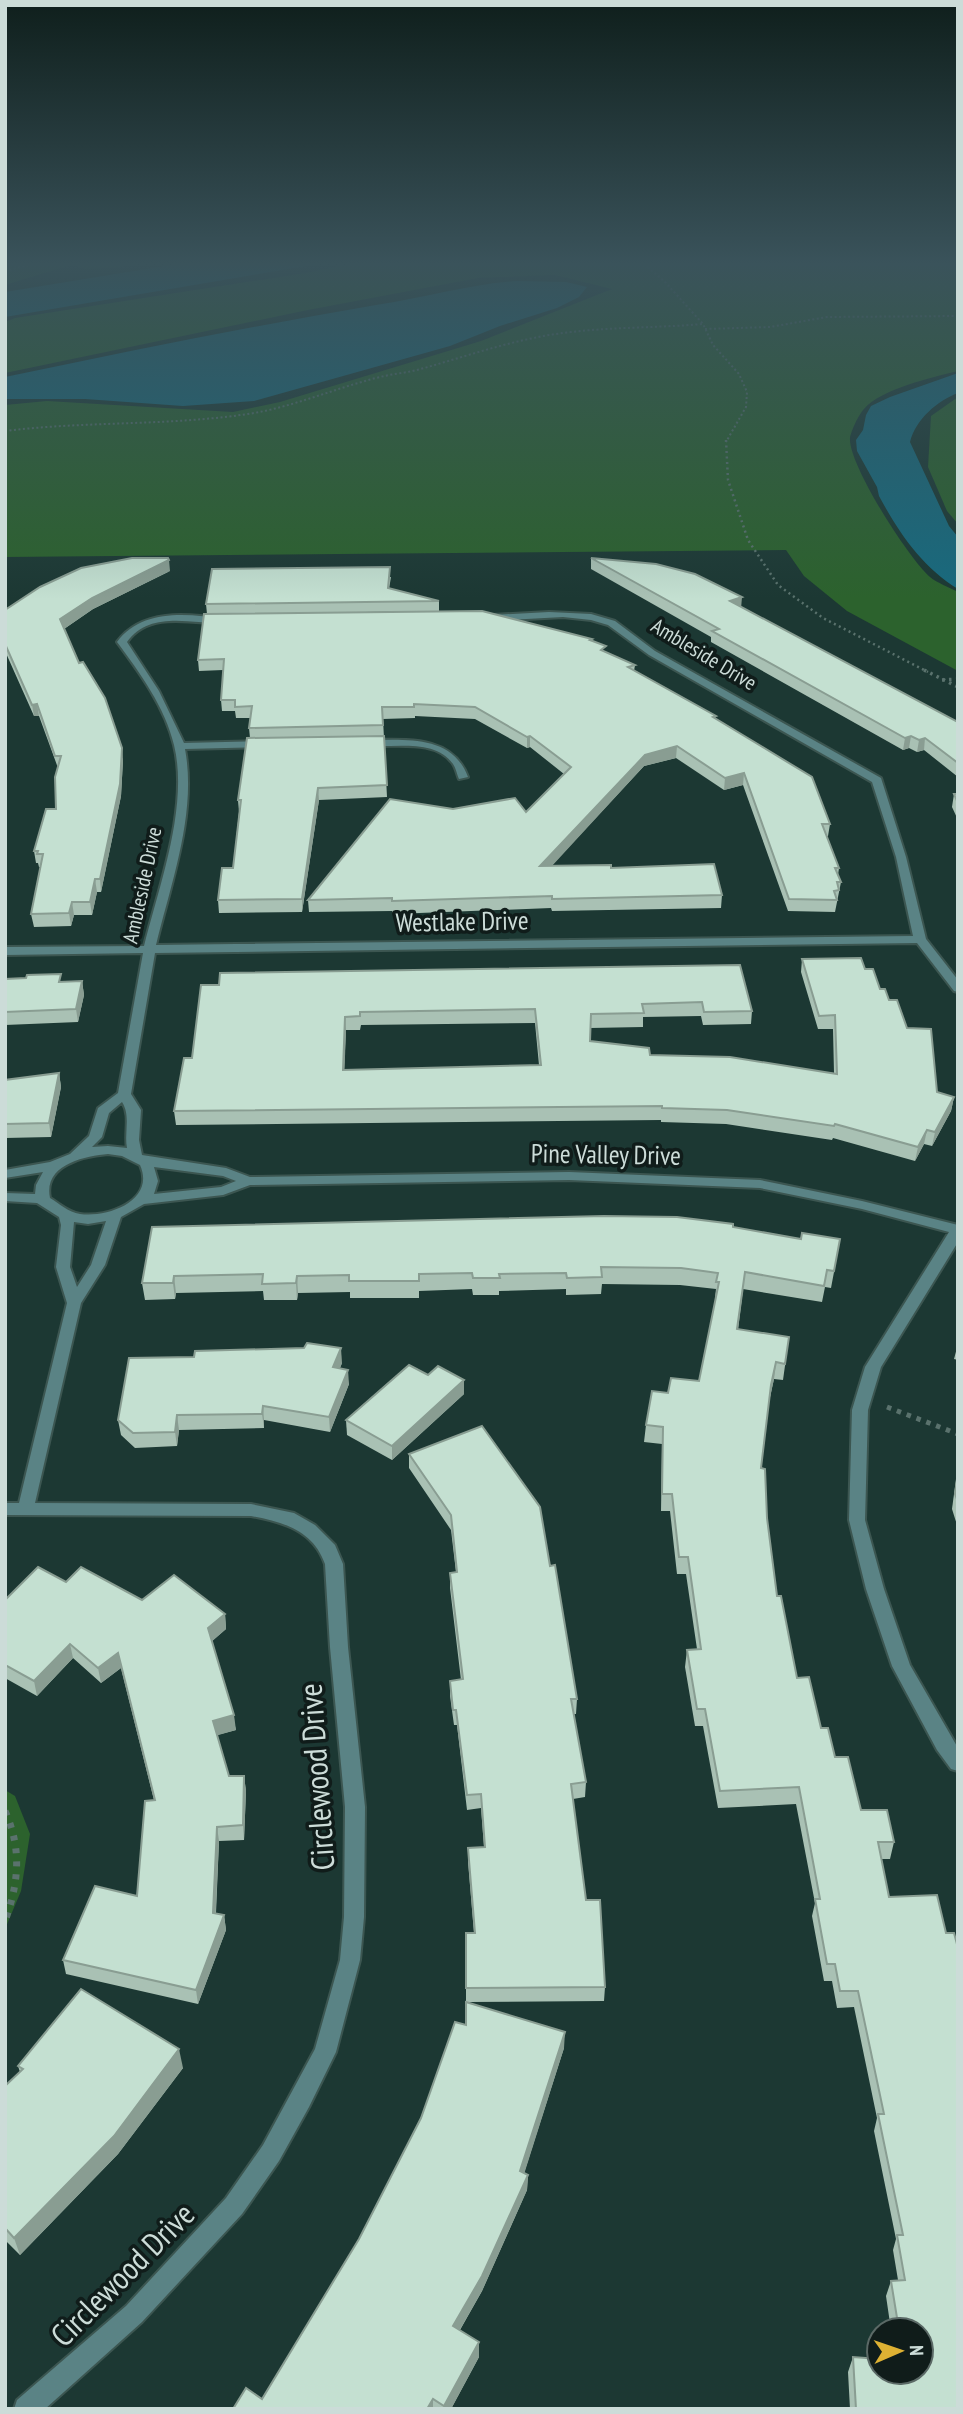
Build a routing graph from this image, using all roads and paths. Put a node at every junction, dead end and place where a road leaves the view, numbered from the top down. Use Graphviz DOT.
graph roads {
  1 [pos="397,374"];
  2 [pos="739,374"];
  3 [pos="5,431"];
  4 [pos="480,618"];
  5 [pos="233,621"];
  6 [pos="958,679"];
  7 [pos="941,680"];
  8 [pos="958,687"];
  9 [pos="358,743"];
  10 [pos="277,744"];
  11 [pos="180,746"];
  12 [pos="463,778"];
  13 [pos="920,939"];
  14 [pos="150,947"];
  15 [pos="5,951"];
  16 [pos="958,988"];
  17 [pos="124,1094"];
  18 [pos="73,1157"];
  19 [pos="140,1159"];
  20 [pos="58,1164"];
  21 [pos="5,1174"];
  22 [pos="248,1181"];
  23 [pos="5,1198"];
  24 [pos="44,1200"];
  25 [pos="141,1200"];
  26 [pos="65,1214"];
  27 [pos="115,1215"];
  28 [pos="958,1230"];
  29 [pos="74,1303"];
  30 [pos="864,1398"];
  31 [pos="958,1434"];
  32 [pos="26,1507"];
  33 [pos="5,1509"];
  34 [pos="958,1763"];
  35 [pos="5,1811"];
  36 [pos="5,1922"];
  37 [pos="26,2409"];
  1 -- 3 [label="path"];
  2 -- 7 [label="path"];
  4 -- 13 [label="street, Ambleside Drive"];
  5 -- 11 [label="street, Ambleside Drive"];
  6 -- 7 [label="path"];
  7 -- 8 [label="path"];
  9 -- 12 [label="street"];
  10 -- 11 [label="street"];
  11 -- 14 [label="street, Ambleside Drive"];
  13 -- 14 [label="street, Westlake Drive"];
  13 -- 16 [label="street, Ambleside Drive"];
  14 -- 15 [label="street, Westlake Drive"];
  14 -- 17 [label="street, Ambleside Drive"];
  17 -- 18 [label="street"];
  17 -- 19 [label="street, Ambleside Drive"];
  18 -- 19 [label="street, Pine Valley Drive"];
  18 -- 20 [label="street, Pine Valley Drive"];
  19 -- 22 [label="street, Pine Valley Drive"];
  19 -- 25 [label="street"];
  20 -- 21 [label="street, Pine Valley Drive"];
  20 -- 24 [label="street"];
  22 -- 25 [label="street, Pine Valley Drive"];
  22 -- 28 [label="street, Pine Valley Drive"];
  23 -- 24 [label="street"];
  24 -- 26 [label="street, Pine Valley Drive"];
  25 -- 27 [label="street, Pine Valley Drive"];
  26 -- 27 [label="street, Pine Valley Drive"];
  26 -- 29 [label="street"];
  27 -- 29 [label="street"];
  28 -- 30 [label="street"];
  29 -- 32 [label="street"];
  30 -- 31 [label="path"];
  30 -- 34 [label="street"];
  32 -- 33 [label="street, Circlewood Drive"];
  32 -- 37 [label="street, Circlewood Drive"];
  35 -- 36 [label="path"];
}
